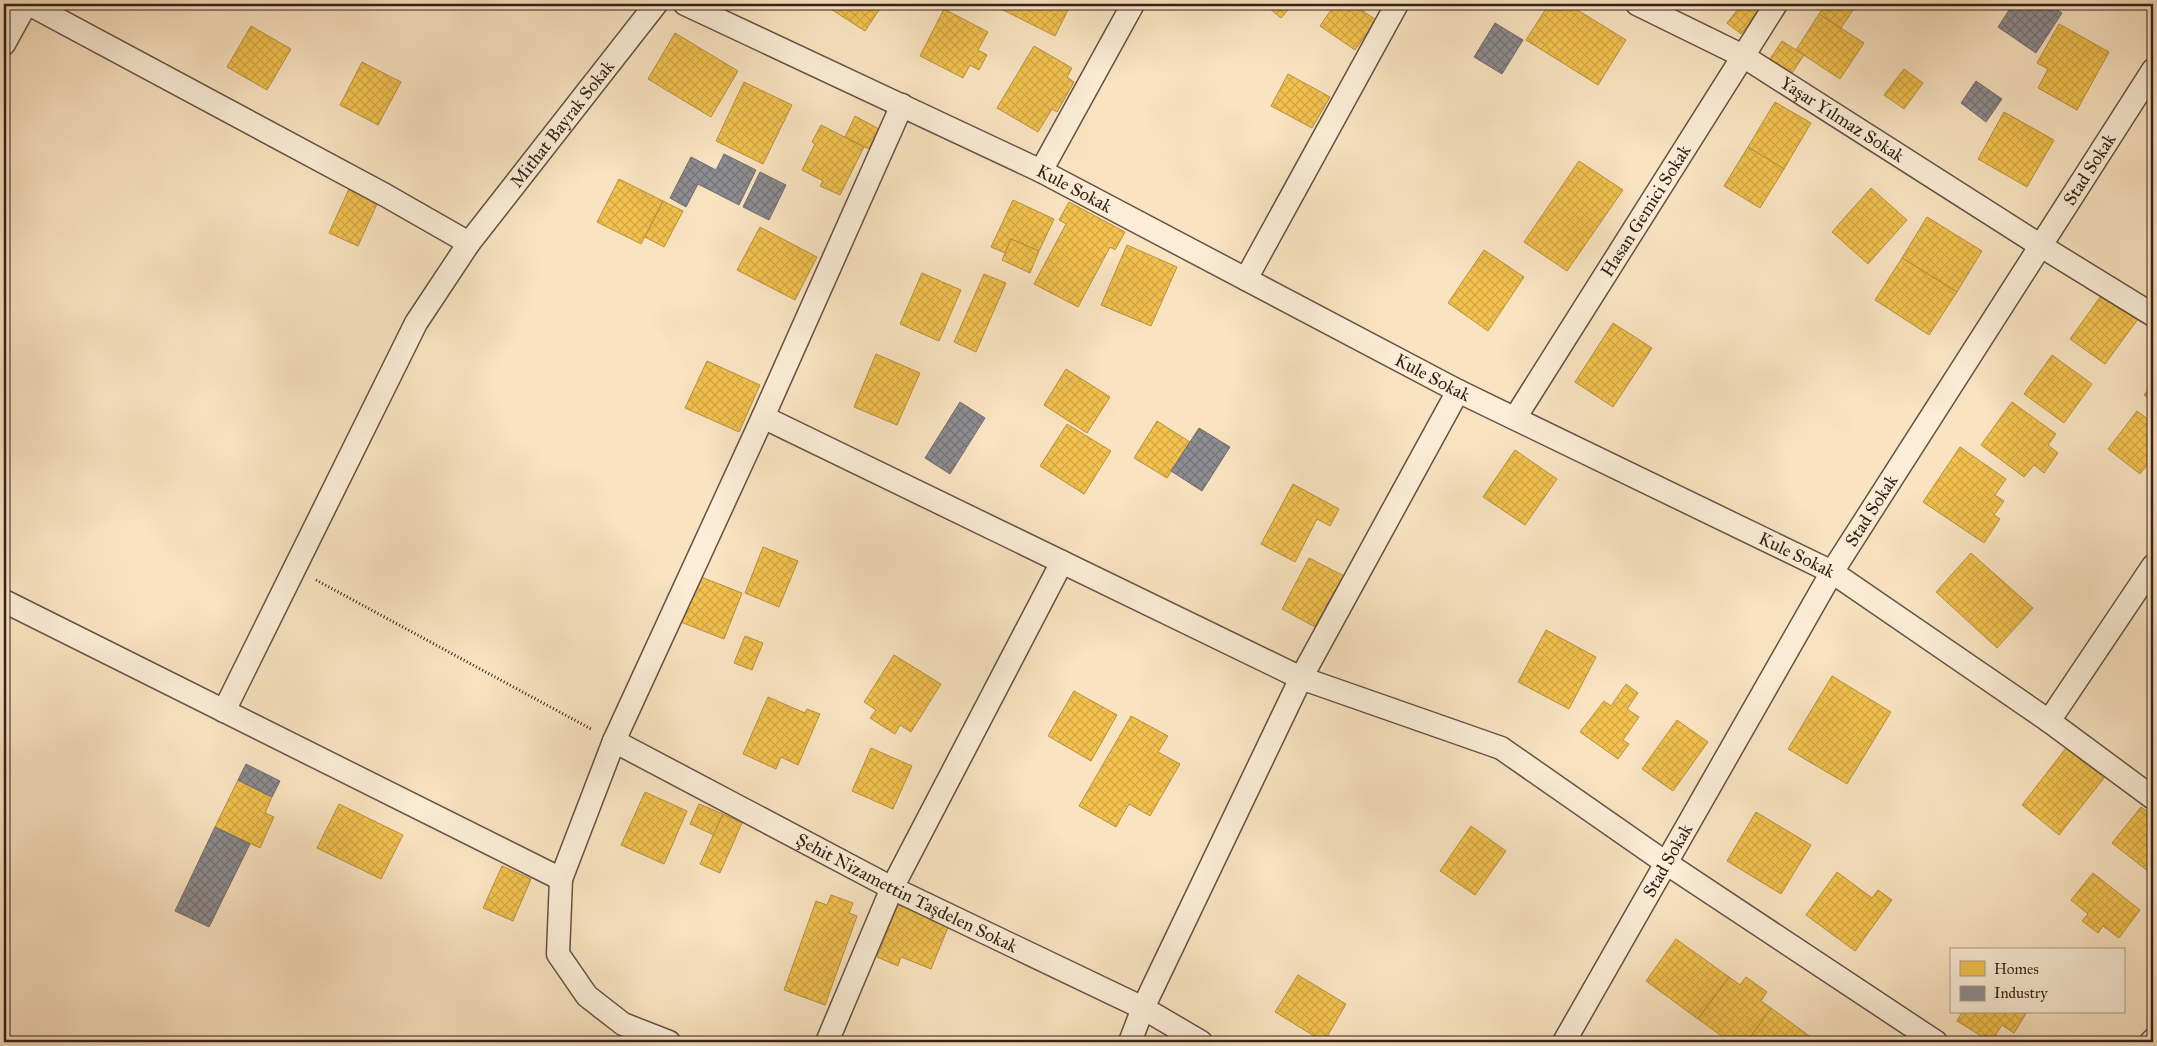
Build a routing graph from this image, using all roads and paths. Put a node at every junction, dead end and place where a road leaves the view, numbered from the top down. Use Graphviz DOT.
graph roads {
  1 [pos="27,4"];
  2 [pos="656,4"];
  3 [pos="685,4"];
  4 [pos="1133,4"];
  5 [pos="1397,4"];
  6 [pos="1637,4"];
  7 [pos="1776,4"];
  8 [pos="4,44"];
  9 [pos="1743,56"];
  10 [pos="2153,70"];
  11 [pos="902,105"];
  12 [pos="1041,171"];
  13 [pos="469,243"];
  14 [pos="2041,246"];
  15 [pos="1246,279"];
  16 [pos="2153,315"];
  17 [pos="1458,390"];
  18 [pos="763,417"];
  19 [pos="1515,418"];
  20 [pos="1062,562"];
  21 [pos="2153,566"];
  22 [pos="295,569"];
  23 [pos="1832,572"];
  24 [pos="4,601"];
  25 [pos="1301,678"];
  26 [pos="224,711"];
  27 [pos="2049,721"];
  28 [pos="614,741"];
  29 [pos="2153,798"];
  30 [pos="1666,864"];
  31 [pos="561,879"];
  32 [pos="892,888"];
  33 [pos="1143,1008"];
  34 [pos="670,1042"];
  35 [pos="827,1042"];
  36 [pos="1130,1042"];
  37 [pos="1200,1042"];
  38 [pos="1564,1042"];
  39 [pos="1936,1042"];
  1 -- 8 [label="street"];
  1 -- 13 [label="street"];
  2 -- 13 [label="street, Mithat Bayrak Sokak"];
  3 -- 11 [label="street, Kule Sokak"];
  4 -- 12 [label="street"];
  5 -- 15 [label="street"];
  6 -- 9 [label="street, Yaşar Yılmaz Sokak"];
  7 -- 9 [label="street, Hasan Gemici Sokak"];
  9 -- 14 [label="street, Yaşar Yılmaz Sokak"];
  9 -- 19 [label="street, Hasan Gemici Sokak"];
  10 -- 14 [label="street, Stad Sokak"];
  11 -- 12 [label="street, Kule Sokak"];
  11 -- 18 [label="street"];
  12 -- 15 [label="street, Kule Sokak"];
  13 -- 22 [label="street, Mithat Bayrak Sokak"];
  14 -- 16 [label="street, Yaşar Yılmaz Sokak"];
  14 -- 23 [label="street, Stad Sokak"];
  15 -- 17 [label="street, Kule Sokak"];
  17 -- 19 [label="street, Kule Sokak"];
  17 -- 25 [label="street"];
  18 -- 20 [label="street"];
  18 -- 28 [label="street"];
  19 -- 23 [label="street, Kule Sokak"];
  20 -- 25 [label="street"];
  20 -- 32 [label="street"];
  21 -- 27 [label="street"];
  22 -- 26 [label="street, Mithat Bayrak Sokak"];
  22 -- 28 [label="path"];
  23 -- 27 [label="street, Kule Sokak"];
  23 -- 30 [label="street, Stad Sokak"];
  24 -- 26 [label="street"];
  25 -- 30 [label="street"];
  25 -- 33 [label="street"];
  26 -- 31 [label="street"];
  27 -- 29 [label="street, Kule Sokak"];
  28 -- 31 [label="street"];
  28 -- 32 [label="street, Şehit Nizamettin Taşdelen Sokak"];
  30 -- 38 [label="street, Stad Sokak"];
  30 -- 39 [label="street"];
  31 -- 34 [label="street"];
  32 -- 33 [label="street, Şehit Nizamettin Taşdelen Sokak"];
  32 -- 35 [label="street"];
  33 -- 36 [label="street"];
  33 -- 37 [label="street, Şehit Nizamettin Taşdelen Sokak"];
}
